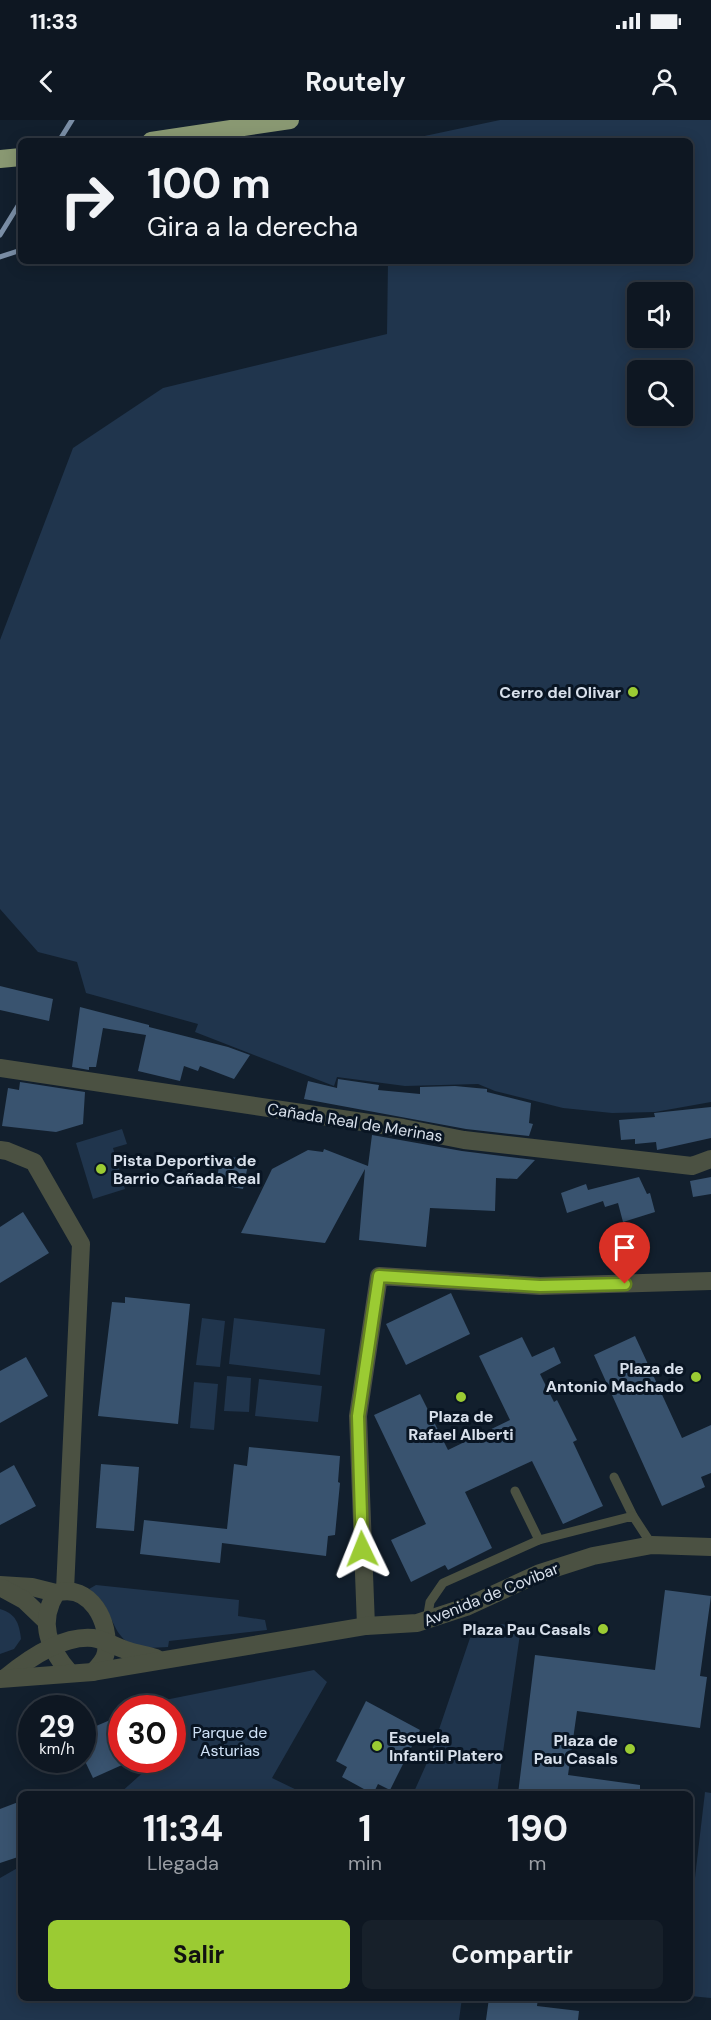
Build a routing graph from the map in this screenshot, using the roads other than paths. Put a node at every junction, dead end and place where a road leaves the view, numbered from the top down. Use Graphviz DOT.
graph roads {
  1 [pos="290,120"];
  2 [pos="172,138"];
  3 [pos="18,157"];
  4 [pos="0,159"];
  5 [pos="0,1068"];
  6 [pos="0,1150"];
  7 [pos="711,1159"];
  8 [pos="711,1281"];
  9 [pos="614,1477"];
  10 [pos="515,1491"];
  11 [pos="633,1516"];
  12 [pos="539,1540"];
  13 [pos="652,1545"];
  14 [pos="711,1547"];
  15 [pos="0,1586"];
  16 [pos="61,1591"];
  17 [pos="427,1620"];
  18 [pos="46,1621"];
  19 [pos="366,1626"];
  20 [pos="106,1642"];
  21 [pos="52,1648"];
  22 [pos="162,1660"];
  23 [pos="93,1672"];
  24 [pos="70,1673"];
  25 [pos="2,1679"];
  1 -- 2 [label="highway"];
  3 -- 4 [label="highway"];
  5 -- 7 [label="street, Cañada Real de Merinas"];
  6 -- 16 [label="street"];
  8 -- 19 [label="street"];
  9 -- 11 [label="lane"];
  10 -- 12 [label="lane"];
  11 -- 12 [label="lane"];
  11 -- 13 [label="lane"];
  12 -- 17 [label="lane"];
  13 -- 14 [label="street, Avenida de Covibar"];
  13 -- 17 [label="street, Avenida de Covibar"];
  15 -- 16 [label="street"];
  15 -- 18 [label="street"];
  16 -- 18 [label="street"];
  16 -- 20 [label="street"];
  17 -- 19 [label="street, Avenida de Covibar"];
  18 -- 21 [label="street"];
  19 -- 22 [label="street, Avenida de Covibar"];
  20 -- 21 [label="street, Avenida de Covibar"];
  20 -- 22 [label="street, Avenida de Covibar"];
  20 -- 23 [label="street"];
  21 -- 24 [label="street"];
  21 -- 25 [label="street, Avenida de Covibar"];
  22 -- 23 [label="street, Avenida de Covibar"];
  23 -- 24 [label="street, Avenida de Covibar"];
  24 -- 25 [label="street, Avenida de Covibar"];
}
